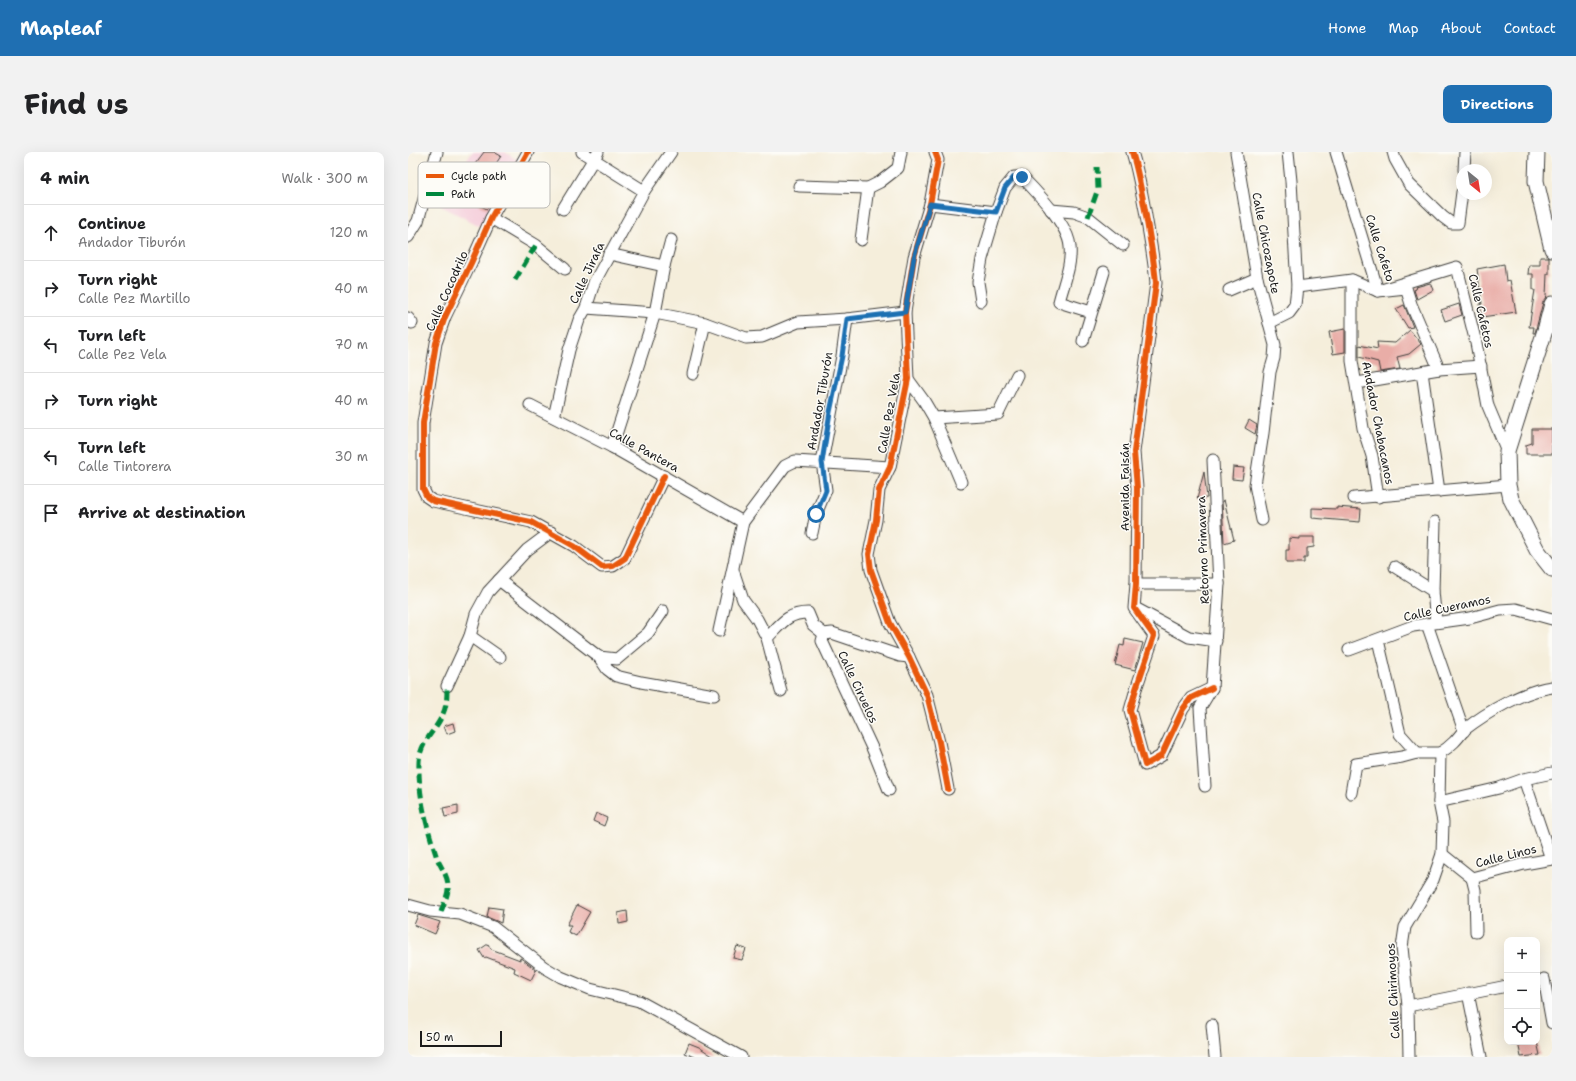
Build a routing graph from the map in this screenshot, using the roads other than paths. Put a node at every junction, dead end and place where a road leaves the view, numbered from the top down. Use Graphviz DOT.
graph roads {
  1 [pos="437,152"];
  2 [pos="528,152"];
  3 [pos="582,152"];
  4 [pos="671,152"];
  5 [pos="901,152"];
  6 [pos="935,152"];
  7 [pos="1132,152"];
  8 [pos="1236,152"];
  9 [pos="1288,152"];
  10 [pos="1336,152"];
  11 [pos="1393,152"];
  12 [pos="1465,152"];
  13 [pos="1537,152"];
  14 [pos="596,156"];
  15 [pos="434,162"];
  16 [pos="522,162"];
  17 [pos="1464,164"];
  18 [pos="799,186"];
  19 [pos="868,188"];
  20 [pos="644,191"];
  21 [pos="1461,200"];
  22 [pos="930,204"];
  23 [pos="422,208"];
  24 [pos="496,208"];
  25 [pos="563,209"];
  26 [pos="1051,210"];
  27 [pos="996,212"];
  28 [pos="490,218"];
  29 [pos="408,237"];
  30 [pos="670,240"];
  31 [pos="861,240"];
  32 [pos="1123,245"];
  33 [pos="1552,245"];
  34 [pos="609,254"];
  35 [pos="664,266"];
  36 [pos="565,269"];
  37 [pos="1104,272"];
  38 [pos="1257,278"];
  39 [pos="1352,280"];
  40 [pos="1297,287"];
  41 [pos="1229,290"];
  42 [pos="1378,291"];
  43 [pos="981,301"];
  44 [pos="1552,304"];
  45 [pos="586,308"];
  46 [pos="905,312"];
  47 [pos="1091,312"];
  48 [pos="655,313"];
  49 [pos="847,319"];
  50 [pos="705,323"];
  51 [pos="1269,323"];
  52 [pos="1083,340"];
  53 [pos="1480,366"];
  54 [pos="1439,369"];
  55 [pos="1422,372"];
  56 [pos="693,374"];
  57 [pos="1017,375"];
  58 [pos="908,379"];
  59 [pos="1357,383"];
  60 [pos="530,405"];
  61 [pos="554,417"];
  62 [pos="934,418"];
  63 [pos="612,447"];
  64 [pos="1507,451"];
  65 [pos="1213,460"];
  66 [pos="822,462"];
  67 [pos="890,467"];
  68 [pos="664,476"];
  69 [pos="961,482"];
  70 [pos="1508,485"];
  71 [pos="1439,491"];
  72 [pos="1378,497"];
  73 [pos="1354,498"];
  74 [pos="1262,520"];
  75 [pos="743,522"];
  76 [pos="1435,522"];
  77 [pos="551,532"];
  78 [pos="812,532"];
  79 [pos="1395,567"];
  80 [pos="1552,569"];
  81 [pos="732,570"];
  82 [pos="499,580"];
  83 [pos="1136,584"];
  84 [pos="1219,584"];
  85 [pos="1432,590"];
  86 [pos="1134,608"];
  87 [pos="663,611"];
  88 [pos="1552,619"];
  89 [pos="1432,623"];
  90 [pos="719,631"];
  91 [pos="824,634"];
  92 [pos="470,636"];
  93 [pos="767,638"];
  94 [pos="1378,640"];
  95 [pos="1216,641"];
  96 [pos="1349,650"];
  97 [pos="500,657"];
  98 [pos="599,657"];
  99 [pos="909,657"];
  100 [pos="447,686"];
  101 [pos="1552,687"];
  102 [pos="1212,688"];
  103 [pos="781,691"];
  104 [pos="714,695"];
  105 [pos="1464,731"];
  106 [pos="1417,753"];
  107 [pos="1440,754"];
  108 [pos="1552,773"];
  109 [pos="1524,779"];
  110 [pos="1205,786"];
  111 [pos="948,789"];
  112 [pos="888,790"];
  113 [pos="1350,793"];
  114 [pos="1439,802"];
  115 [pos="1442,854"];
  116 [pos="1552,859"];
  117 [pos="1472,878"];
  118 [pos="408,905"];
  119 [pos="1476,932"];
  120 [pos="1544,979"];
  121 [pos="1504,987"];
  122 [pos="1468,993"];
  123 [pos="1408,1006"];
  124 [pos="1552,1023"];
  125 [pos="1212,1025"];
  126 [pos="741,1057"];
  127 [pos="1215,1057"];
  128 [pos="1409,1057"];
  129 [pos="1481,1057"];
  1 -- 15 [label="street"];
  2 -- 16 [label="street, Calle Cocodrilo"];
  3 -- 14 [label="street"];
  4 -- 20 [label="street, Calle Jirafa"];
  5 -- 19 [label="street"];
  6 -- 22 [label="street, Calle Pez Vela"];
  7 -- 83 [label="street, Avenida Faisán"];
  8 -- 38 [label="street, Calle Chicozapote"];
  9 -- 40 [label="street"];
  10 -- 42 [label="street, Calle Cafeto"];
  11 -- 21 [label="street"];
  12 -- 17 [label="street"];
  13 -- 33 [label="main road"];
  14 -- 20 [label="street"];
  14 -- 25 [label="street"];
  18 -- 19 [label="street"];
  19 -- 31 [label="street"];
  20 -- 34 [label="street, Calle Jirafa"];
  22 -- 27 [label="street"];
  22 -- 46 [label="street, Calle Pez Vela"];
  23 -- 29 [label="street"];
  24 -- 28 [label="street, Calle Cocodrilo"];
  26 -- 27 [label="street"];
  26 -- 32 [label="street"];
  26 -- 47 [label="street"];
  27 -- 43 [label="street"];
  28 -- 36 [label="street"];
  28 -- 77 [label="street, Calle Cocodrilo"];
  30 -- 35 [label="street"];
  34 -- 35 [label="street"];
  34 -- 45 [label="street, Calle Jirafa"];
  35 -- 48 [label="street"];
  37 -- 47 [label="street"];
  38 -- 41 [label="street"];
  38 -- 51 [label="street, Calle Chicozapote"];
  39 -- 40 [label="street"];
  39 -- 42 [label="street"];
  39 -- 59 [label="street, Andador Chabacanos"];
  40 -- 51 [label="street"];
  42 -- 53 [label="street, Calle Cafetos"];
  42 -- 54 [label="street, Calle Cafeto"];
  44 -- 64 [label="main road"];
  45 -- 48 [label="street"];
  45 -- 61 [label="street, Calle Jirafa"];
  46 -- 49 [label="street"];
  46 -- 58 [label="street, Calle Pez Vela"];
  47 -- 52 [label="street"];
  48 -- 50 [label="street"];
  48 -- 63 [label="street"];
  49 -- 50 [label="street"];
  49 -- 66 [label="street, Andador Tiburón"];
  50 -- 56 [label="street"];
  51 -- 74 [label="street, Calle Chicozapote"];
  53 -- 54 [label="street"];
  53 -- 64 [label="street, Calle Cafetos"];
  54 -- 55 [label="street"];
  55 -- 59 [label="street"];
  55 -- 71 [label="street"];
  57 -- 62 [label="street"];
  58 -- 62 [label="street"];
  58 -- 67 [label="street, Calle Pez Vela"];
  59 -- 72 [label="street, Andador Chabacanos"];
  60 -- 61 [label="street, Calle Pantera"];
  61 -- 63 [label="street, Calle Pantera"];
  62 -- 69 [label="street"];
  63 -- 68 [label="street, Calle Pantera"];
  64 -- 70 [label="main road"];
  65 -- 84 [label="street, Retorno Primavera"];
  66 -- 67 [label="street, Calle Pez Vela"];
  66 -- 75 [label="street, Calle Pez Vela"];
  66 -- 78 [label="street, Andador Tiburón"];
  67 -- 99 [label="street"];
  68 -- 75 [label="street, Calle Pantera"];
  68 -- 77 [label="street"];
  70 -- 71 [label="street"];
  70 -- 80 [label="main road"];
  71 -- 72 [label="street"];
  72 -- 73 [label="street"];
  75 -- 81 [label="street"];
  76 -- 85 [label="street"];
  77 -- 82 [label="street"];
  79 -- 85 [label="street"];
  81 -- 90 [label="street"];
  81 -- 93 [label="street"];
  82 -- 92 [label="street"];
  82 -- 98 [label="street"];
  83 -- 84 [label="street"];
  83 -- 86 [label="street, Avenida Faisán"];
  84 -- 95 [label="street, Retorno Primavera"];
  85 -- 89 [label="street"];
  86 -- 95 [label="street"];
  86 -- 102 [label="street"];
  87 -- 98 [label="street"];
  88 -- 89 [label="street, Calle Cueramos"];
  89 -- 94 [label="street, Calle Cueramos"];
  89 -- 105 [label="street"];
  91 -- 93 [label="street"];
  91 -- 99 [label="street"];
  91 -- 112 [label="street, Calle Ciruelos"];
  92 -- 97 [label="street"];
  92 -- 100 [label="street"];
  93 -- 103 [label="street"];
  94 -- 96 [label="street, Calle Cueramos"];
  94 -- 106 [label="street"];
  95 -- 102 [label="street, Retorno Primavera"];
  98 -- 104 [label="street"];
  99 -- 111 [label="street"];
  101 -- 105 [label="street"];
  102 -- 110 [label="street"];
  105 -- 107 [label="street"];
  106 -- 107 [label="street"];
  106 -- 113 [label="street"];
  107 -- 114 [label="street, Calle Chirimoyos"];
  108 -- 109 [label="street"];
  109 -- 114 [label="street"];
  109 -- 116 [label="street"];
  114 -- 115 [label="street, Calle Chirimoyos"];
  115 -- 117 [label="street"];
  115 -- 123 [label="street, Calle Chirimoyos"];
  116 -- 117 [label="street, Calle Linos"];
  117 -- 119 [label="street, Calle Linos"];
  118 -- 126 [label="street"];
  120 -- 124 [label="street"];
  121 -- 122 [label="street"];
  122 -- 123 [label="street"];
  122 -- 129 [label="street"];
  123 -- 128 [label="street, Calle Chirimoyos"];
  125 -- 127 [label="street"];
}
